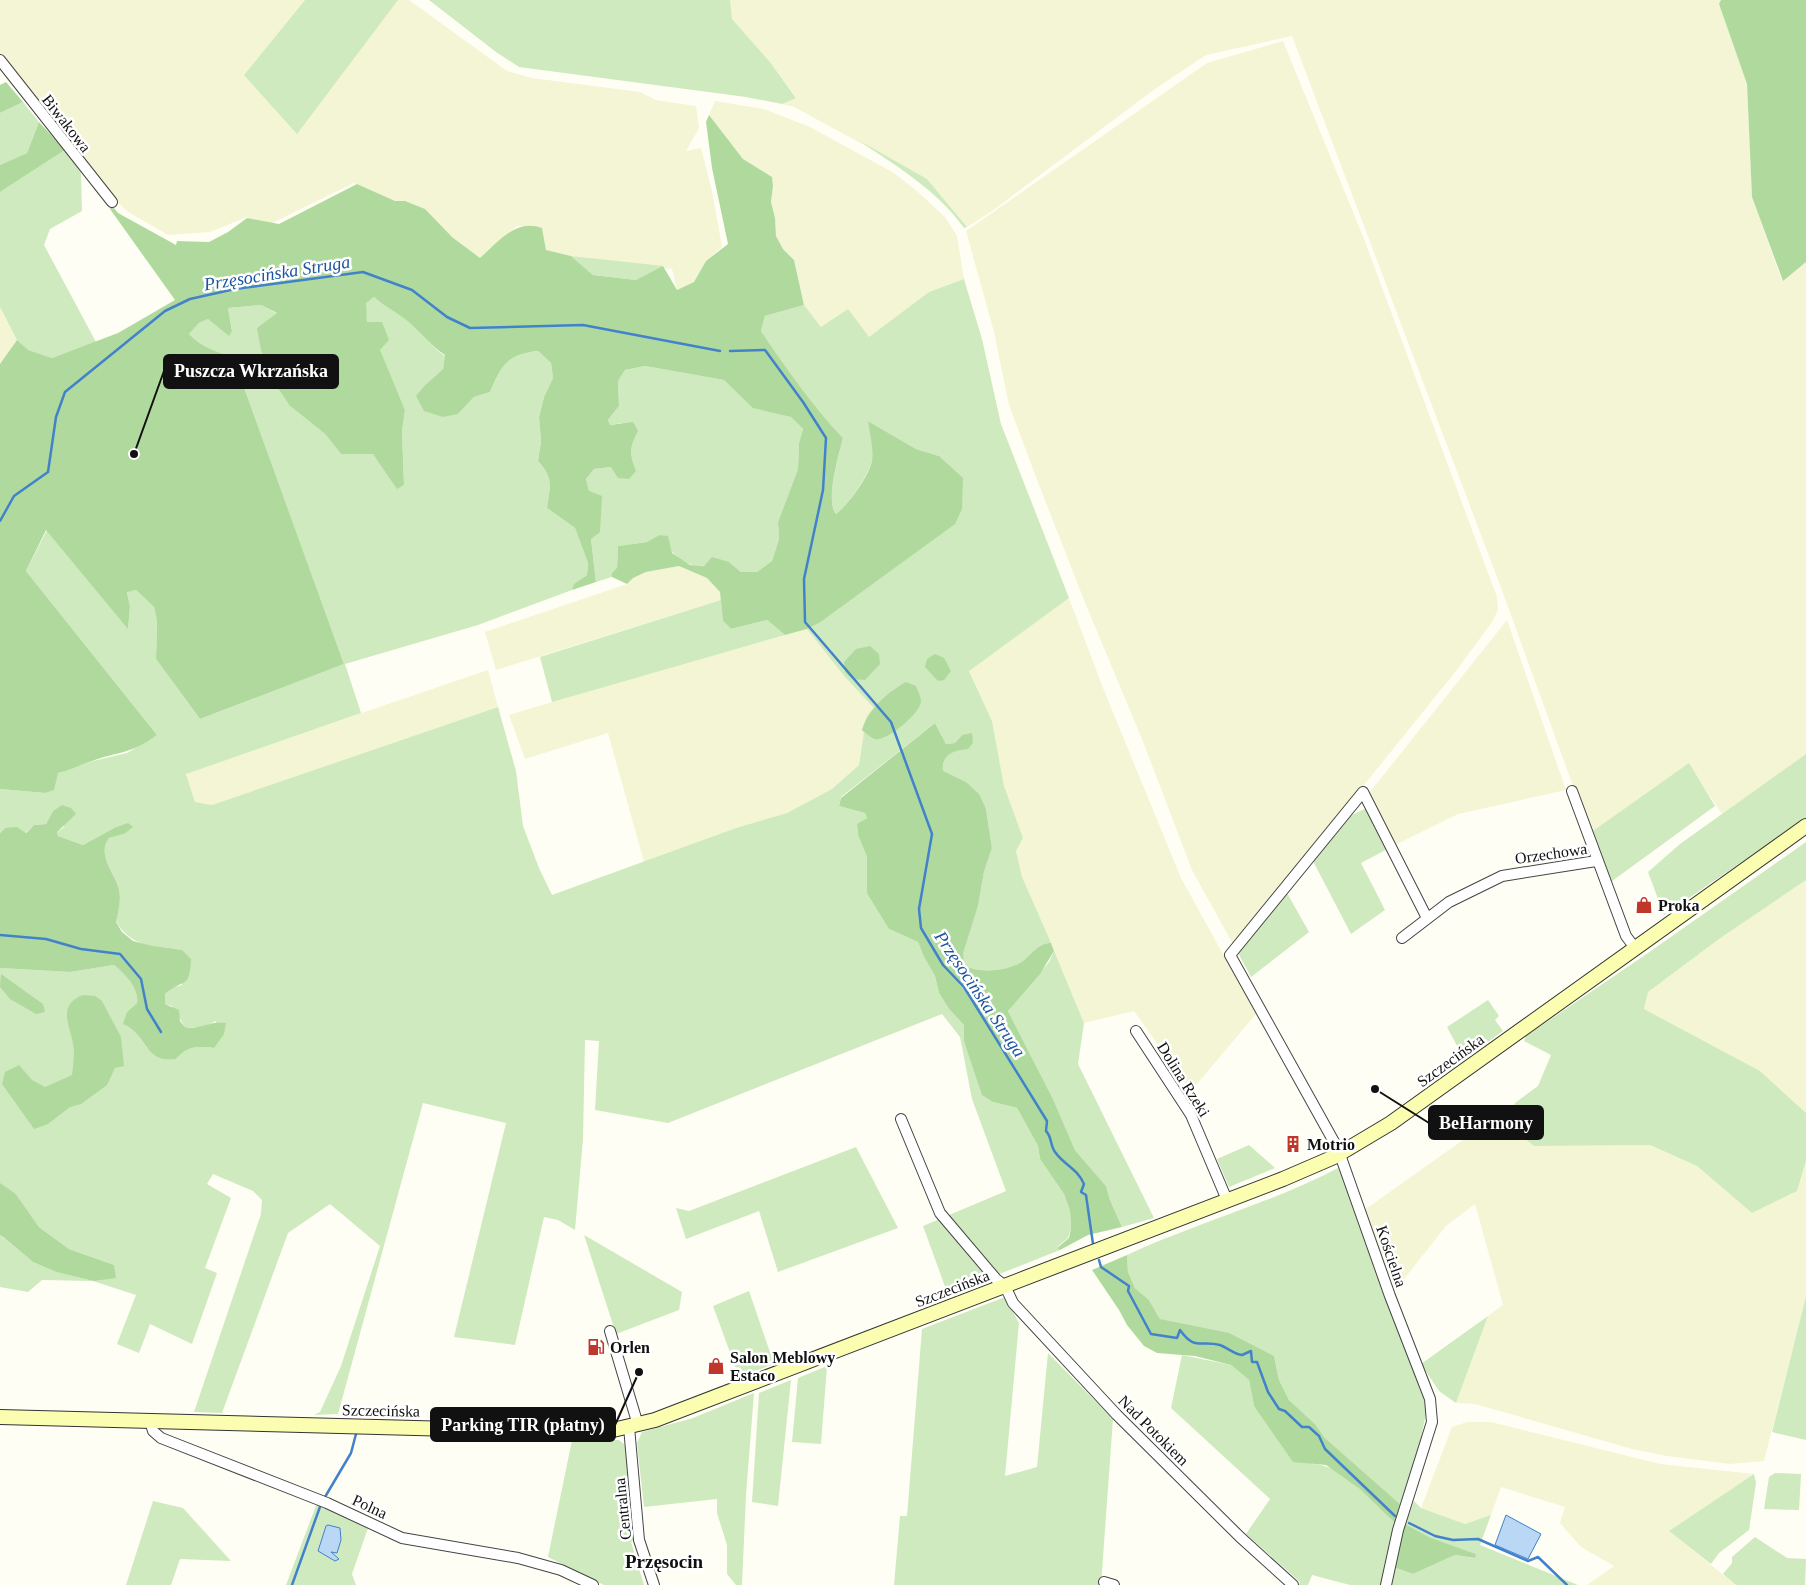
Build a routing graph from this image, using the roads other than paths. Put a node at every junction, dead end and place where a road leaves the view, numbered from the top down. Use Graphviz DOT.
graph roads {
  1 [pos="0,60"];
  2 [pos="112,202"];
  3 [pos="1572,791"];
  4 [pos="1806,826"];
  5 [pos="1596,861"];
  6 [pos="1427,918"];
  7 [pos="1402,938"];
  8 [pos="1635,948"];
  9 [pos="1136,1031"];
  10 [pos="901,1119"];
  11 [pos="1340,1154"];
  12 [pos="1227,1200"];
  13 [pos="1005,1286"];
  14 [pos="610,1331"];
  15 [pos="0,1418"];
  16 [pos="150,1421"];
  17 [pos="633,1426"];
  18 [pos="593,1585"];
  19 [pos="654,1585"];
  20 [pos="1293,1585"];
  21 [pos="1386,1585"];
  1 -- 2 [label="street, Biwakowa"];
  3 -- 5 [label="street"];
  4 -- 8 [label="street, Szczecińska"];
  5 -- 6 [label="street, Orzechowa"];
  5 -- 8 [label="street, Orzechowa"];
  6 -- 7 [label="street, Orzechowa"];
  6 -- 11 [label="street, Kościelna"];
  8 -- 11 [label="street, Szczecińska"];
  9 -- 12 [label="street, Dolina Rzeki"];
  10 -- 13 [label="street, Nad Potokiem"];
  11 -- 12 [label="street, Szczecińska"];
  11 -- 21 [label="street, Kościelna"];
  12 -- 13 [label="street, Szczecińska"];
  13 -- 17 [label="street, Szczecińska"];
  13 -- 20 [label="street, Nad Potokiem"];
  14 -- 17 [label="street, Centralna"];
  15 -- 16 [label="street, Szczecińska"];
  16 -- 17 [label="street, Szczecińska"];
  16 -- 18 [label="street, Polna"];
  17 -- 19 [label="street, Centralna"];
}
